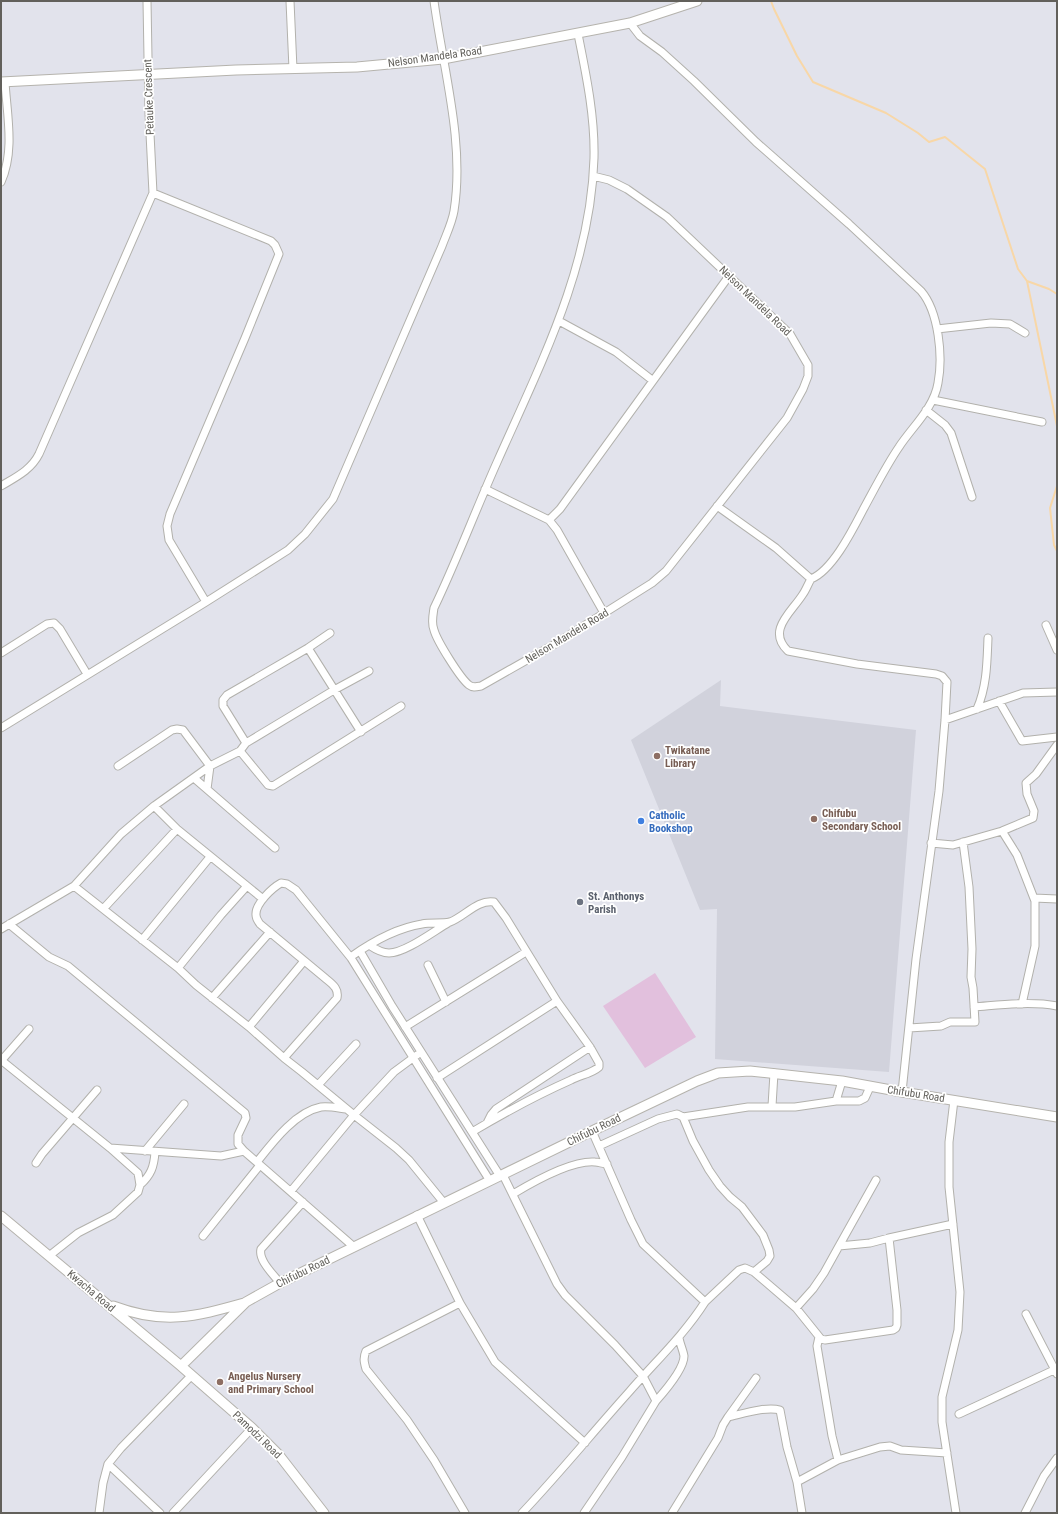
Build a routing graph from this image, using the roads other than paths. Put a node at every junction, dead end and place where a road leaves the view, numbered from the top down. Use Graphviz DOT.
graph roads {
  1 [pos="147,1"];
  2 [pos="290,1"];
  3 [pos="434,1"];
  4 [pos="697,1"];
  5 [pos="630,23"];
  6 [pos="578,34"];
  7 [pos="443,59"];
  8 [pos="293,69"];
  9 [pos="148,76"];
  10 [pos="3,82"];
  11 [pos="593,176"];
  12 [pos="1,182"];
  13 [pos="153,193"];
  14 [pos="729,276"];
  15 [pos="558,321"];
  16 [pos="937,329"];
  17 [pos="1026,333"];
  18 [pos="652,380"];
  19 [pos="933,400"];
  20 [pos="926,410"];
  21 [pos="1042,422"];
  22 [pos="1,486"];
  23 [pos="485,490"];
  24 [pos="972,497"];
  25 [pos="717,506"];
  26 [pos="549,520"];
  27 [pos="810,579"];
  28 [pos="206,602"];
  29 [pos="604,613"];
  30 [pos="1046,624"];
  31 [pos="330,633"];
  32 [pos="988,638"];
  33 [pos="308,648"];
  34 [pos="1057,650"];
  35 [pos="1,653"];
  36 [pos="370,671"];
  37 [pos="87,674"];
  38 [pos="334,690"];
  39 [pos="1057,692"];
  40 [pos="999,701"];
  41 [pos="401,706"];
  42 [pos="976,709"];
  43 [pos="945,720"];
  44 [pos="1,728"];
  45 [pos="361,732"];
  46 [pos="1057,736"];
  47 [pos="246,743"];
  48 [pos="1057,745"];
  49 [pos="240,751"];
  50 [pos="118,766"];
  51 [pos="210,766"];
  52 [pos="194,778"];
  53 [pos="207,789"];
  54 [pos="154,806"];
  55 [pos="177,829"];
  56 [pos="1002,830"];
  57 [pos="963,842"];
  58 [pos="931,843"];
  59 [pos="275,848"];
  60 [pos="210,857"];
  61 [pos="74,886"];
  62 [pos="247,886"];
  63 [pos="1034,898"];
  64 [pos="263,899"];
  65 [pos="1057,899"];
  66 [pos="104,908"];
  67 [pos="449,922"];
  68 [pos="9,924"];
  69 [pos="1,929"];
  70 [pos="270,932"];
  71 [pos="142,940"];
  72 [pos="369,945"];
  73 [pos="360,951"];
  74 [pos="526,952"];
  75 [pos="351,958"];
  76 [pos="304,961"];
  77 [pos="428,964"];
  78 [pos="178,968"];
  79 [pos="212,998"];
  80 [pos="557,1000"];
  81 [pos="446,1002"];
  82 [pos="1022,1004"];
  83 [pos="392,1006"];
  84 [pos="1057,1006"];
  85 [pos="974,1007"];
  86 [pos="385,1010"];
  87 [pos="249,1027"];
  88 [pos="405,1027"];
  89 [pos="909,1028"];
  90 [pos="29,1029"];
  91 [pos="356,1044"];
  92 [pos="590,1047"];
  93 [pos="421,1052"];
  94 [pos="284,1058"];
  95 [pos="414,1058"];
  96 [pos="1,1061"];
  97 [pos="774,1073"];
  98 [pos="437,1078"];
  99 [pos="842,1081"];
  100 [pos="318,1084"];
  101 [pos="870,1087"];
  102 [pos="97,1090"];
  103 [pos="902,1092"];
  104 [pos="954,1100"];
  105 [pos="452,1101"];
  106 [pos="836,1101"];
  107 [pos="184,1104"];
  108 [pos="444,1106"];
  109 [pos="772,1106"];
  110 [pos="346,1109"];
  111 [pos="354,1115"];
  112 [pos="683,1117"];
  113 [pos="1057,1117"];
  114 [pos="73,1118"];
  115 [pos="487,1123"];
  116 [pos="592,1131"];
  117 [pos="472,1132"];
  118 [pos="599,1146"];
  119 [pos="110,1148"];
  120 [pos="145,1151"];
  121 [pos="244,1151"];
  122 [pos="155,1152"];
  123 [pos="36,1163"];
  124 [pos="259,1164"];
  125 [pos="607,1164"];
  126 [pos="502,1176"];
  127 [pos="876,1180"];
  128 [pos="490,1181"];
  129 [pos="140,1185"];
  130 [pos="291,1191"];
  131 [pos="513,1194"];
  132 [pos="303,1202"];
  133 [pos="444,1202"];
  134 [pos="417,1215"];
  135 [pos="1,1216"];
  136 [pos="953,1224"];
  137 [pos="203,1236"];
  138 [pos="889,1238"];
  139 [pos="838,1246"];
  140 [pos="354,1247"];
  141 [pos="49,1256"];
  142 [pos="754,1272"];
  143 [pos="280,1283"];
  144 [pos="246,1302"];
  145 [pos="705,1302"];
  146 [pos="460,1303"];
  147 [pos="106,1304"];
  148 [pos="796,1308"];
  149 [pos="1026,1314"];
  150 [pos="819,1337"];
  151 [pos="678,1338"];
  152 [pos="181,1366"];
  153 [pos="1056,1372"];
  154 [pos="191,1376"];
  155 [pos="643,1376"];
  156 [pos="756,1378"];
  157 [pos="656,1401"];
  158 [pos="959,1414"];
  159 [pos="728,1417"];
  160 [pos="252,1428"];
  161 [pos="585,1443"];
  162 [pos="947,1453"];
  163 [pos="1057,1458"];
  164 [pos="838,1460"];
  165 [pos="108,1464"];
  166 [pos="797,1482"];
  167 [pos="99,1513"];
  168 [pos="160,1513"];
  169 [pos="173,1513"];
  170 [pos="324,1513"];
  171 [pos="465,1513"];
  172 [pos="522,1513"];
  173 [pos="584,1513"];
  174 [pos="672,1513"];
  175 [pos="802,1513"];
  176 [pos="956,1513"];
  177 [pos="1025,1513"];
  1 -- 9 [label="street, Petauke Crescent"];
  2 -- 8 [label="street"];
  3 -- 7 [label="street"];
  4 -- 5 [label="main road"];
  5 -- 6 [label="main road"];
  5 -- 16 [label="street"];
  6 -- 7 [label="main road, Nelson Mandela Road"];
  6 -- 11 [label="street, Nelson Mandela Road"];
  7 -- 8 [label="main road, Nelson Mandela Road"];
  7 -- 28 [label="street"];
  8 -- 9 [label="main road, Nelson Mandela Road"];
  9 -- 10 [label="main road, Nelson Mandela Road"];
  9 -- 13 [label="street, Petauke Crescent"];
  10 -- 12 [label="street"];
  11 -- 14 [label="street, Nelson Mandela Road"];
  11 -- 15 [label="street, Nelson Mandela Road"];
  13 -- 22 [label="street"];
  13 -- 28 [label="street"];
  14 -- 18 [label="street"];
  14 -- 25 [label="street, Nelson Mandela Road"];
  15 -- 18 [label="street"];
  15 -- 23 [label="street, Nelson Mandela Road"];
  16 -- 17 [label="street"];
  16 -- 19 [label="street"];
  18 -- 26 [label="street"];
  19 -- 20 [label="street"];
  19 -- 21 [label="street"];
  20 -- 24 [label="street"];
  20 -- 27 [label="street"];
  23 -- 26 [label="street"];
  23 -- 29 [label="street, Nelson Mandela Road"];
  25 -- 27 [label="street"];
  25 -- 29 [label="street, Nelson Mandela Road"];
  26 -- 29 [label="street"];
  27 -- 43 [label="street"];
  28 -- 37 [label="street"];
  30 -- 34 [label="street"];
  31 -- 33 [label="street"];
  32 -- 42 [label="street"];
  33 -- 38 [label="street"];
  33 -- 47 [label="street"];
  35 -- 37 [label="street"];
  36 -- 38 [label="street"];
  37 -- 44 [label="street"];
  38 -- 45 [label="street"];
  38 -- 47 [label="street"];
  39 -- 40 [label="street"];
  40 -- 42 [label="street"];
  40 -- 46 [label="street"];
  41 -- 45 [label="street"];
  42 -- 43 [label="street"];
  43 -- 58 [label="street"];
  45 -- 49 [label="street"];
  47 -- 49 [label="street"];
  48 -- 56 [label="street"];
  49 -- 51 [label="street"];
  50 -- 51 [label="street"];
  51 -- 52 [label="street"];
  51 -- 53 [label="street"];
  52 -- 53 [label="street"];
  52 -- 54 [label="street"];
  53 -- 59 [label="street"];
  54 -- 55 [label="street"];
  54 -- 61 [label="street"];
  55 -- 60 [label="street"];
  55 -- 66 [label="street"];
  56 -- 57 [label="street"];
  56 -- 63 [label="street"];
  57 -- 58 [label="street"];
  57 -- 85 [label="street"];
  58 -- 89 [label="street"];
  60 -- 62 [label="street"];
  60 -- 71 [label="street"];
  61 -- 66 [label="street"];
  61 -- 68 [label="street"];
  62 -- 64 [label="street"];
  62 -- 78 [label="street"];
  63 -- 65 [label="street"];
  63 -- 82 [label="street"];
  64 -- 70 [label="street"];
  64 -- 75 [label="street"];
  66 -- 71 [label="street"];
  67 -- 72 [label="street"];
  67 -- 72 [label="street"];
  67 -- 74 [label="street"];
  68 -- 69 [label="street"];
  68 -- 121 [label="street"];
  70 -- 76 [label="street"];
  70 -- 79 [label="street"];
  71 -- 78 [label="street"];
  72 -- 73 [label="street"];
  73 -- 75 [label="street"];
  73 -- 83 [label="street"];
  74 -- 80 [label="street"];
  74 -- 81 [label="street"];
  75 -- 86 [label="street"];
  76 -- 87 [label="street"];
  76 -- 94 [label="street"];
  77 -- 81 [label="street"];
  78 -- 79 [label="street"];
  79 -- 87 [label="street"];
  80 -- 92 [label="street"];
  80 -- 98 [label="street"];
  81 -- 88 [label="street"];
  82 -- 84 [label="street"];
  82 -- 85 [label="street"];
  83 -- 86 [label="street"];
  83 -- 88 [label="street"];
  85 -- 89 [label="street"];
  86 -- 95 [label="street"];
  87 -- 94 [label="street"];
  88 -- 93 [label="street"];
  89 -- 103 [label="street"];
  90 -- 96 [label="street"];
  91 -- 100 [label="street"];
  92 -- 115 [label="street"];
  92 -- 115 [label="street"];
  93 -- 95 [label="street"];
  93 -- 98 [label="street"];
  94 -- 100 [label="street"];
  95 -- 108 [label="street"];
  95 -- 111 [label="street"];
  96 -- 114 [label="street"];
  97 -- 99 [label="main road, Chifubu Road"];
  97 -- 109 [label="street"];
  97 -- 116 [label="main road, Chifubu Road"];
  98 -- 105 [label="street"];
  99 -- 101 [label="main road, Chifubu Road"];
  99 -- 106 [label="street"];
  100 -- 110 [label="street"];
  101 -- 103 [label="main road, Chifubu Road"];
  101 -- 106 [label="street"];
  102 -- 114 [label="street"];
  103 -- 104 [label="main road, Chifubu Road"];
  104 -- 113 [label="main road, Chifubu Road"];
  104 -- 136 [label="street"];
  105 -- 108 [label="street"];
  105 -- 117 [label="street"];
  106 -- 109 [label="street"];
  107 -- 120 [label="street"];
  108 -- 128 [label="street"];
  109 -- 112 [label="street"];
  110 -- 111 [label="street"];
  110 -- 124 [label="street"];
  111 -- 130 [label="street"];
  111 -- 133 [label="street"];
  112 -- 118 [label="street"];
  112 -- 142 [label="street"];
  114 -- 119 [label="street"];
  114 -- 123 [label="street"];
  115 -- 117 [label="street"];
  116 -- 118 [label="street"];
  116 -- 126 [label="main road, Chifubu Road"];
  117 -- 126 [label="street"];
  118 -- 125 [label="street"];
  119 -- 120 [label="street"];
  119 -- 129 [label="street"];
  120 -- 122 [label="street"];
  121 -- 122 [label="street"];
  121 -- 124 [label="street"];
  122 -- 129 [label="street"];
  124 -- 130 [label="street"];
  124 -- 137 [label="street"];
  125 -- 131 [label="street"];
  125 -- 145 [label="street"];
  126 -- 128 [label="main road, Chifubu Road"];
  126 -- 131 [label="street"];
  127 -- 139 [label="street"];
  128 -- 133 [label="main road, Chifubu Road"];
  129 -- 141 [label="street"];
  130 -- 132 [label="street"];
  131 -- 155 [label="street"];
  132 -- 140 [label="street"];
  132 -- 143 [label="street"];
  133 -- 134 [label="main road, Chifubu Road"];
  134 -- 140 [label="main road, Chifubu Road"];
  134 -- 146 [label="street"];
  135 -- 141 [label="main road, Kwacha Road"];
  136 -- 138 [label="street"];
  136 -- 162 [label="street"];
  138 -- 139 [label="street"];
  138 -- 150 [label="street"];
  139 -- 148 [label="street"];
  140 -- 143 [label="main road, Chifubu Road"];
  141 -- 147 [label="main road, Kwacha Road"];
  142 -- 145 [label="street"];
  142 -- 148 [label="street"];
  143 -- 144 [label="main road, Chifubu Road"];
  144 -- 147 [label="main road"];
  144 -- 152 [label="main road, Chifubu Road"];
  145 -- 151 [label="street"];
  146 -- 161 [label="street"];
  146 -- 171 [label="street"];
  147 -- 152 [label="main road, Kwacha Road"];
  148 -- 150 [label="street"];
  149 -- 153 [label="street"];
  150 -- 164 [label="street"];
  151 -- 155 [label="street"];
  151 -- 157 [label="street"];
  152 -- 154 [label="main road, Pamodzi Road"];
  153 -- 158 [label="street"];
  154 -- 160 [label="main road, Pamodzi Road"];
  154 -- 165 [label="street"];
  155 -- 157 [label="street"];
  155 -- 161 [label="street"];
  156 -- 159 [label="street"];
  157 -- 173 [label="street"];
  159 -- 166 [label="street"];
  159 -- 174 [label="street"];
  160 -- 169 [label="street"];
  160 -- 170 [label="main road, Pamodzi Road"];
  161 -- 172 [label="street"];
  162 -- 164 [label="street"];
  162 -- 176 [label="street"];
  163 -- 177 [label="street"];
  164 -- 166 [label="street"];
  165 -- 167 [label="street"];
  165 -- 168 [label="street"];
  166 -- 175 [label="street"];
}
